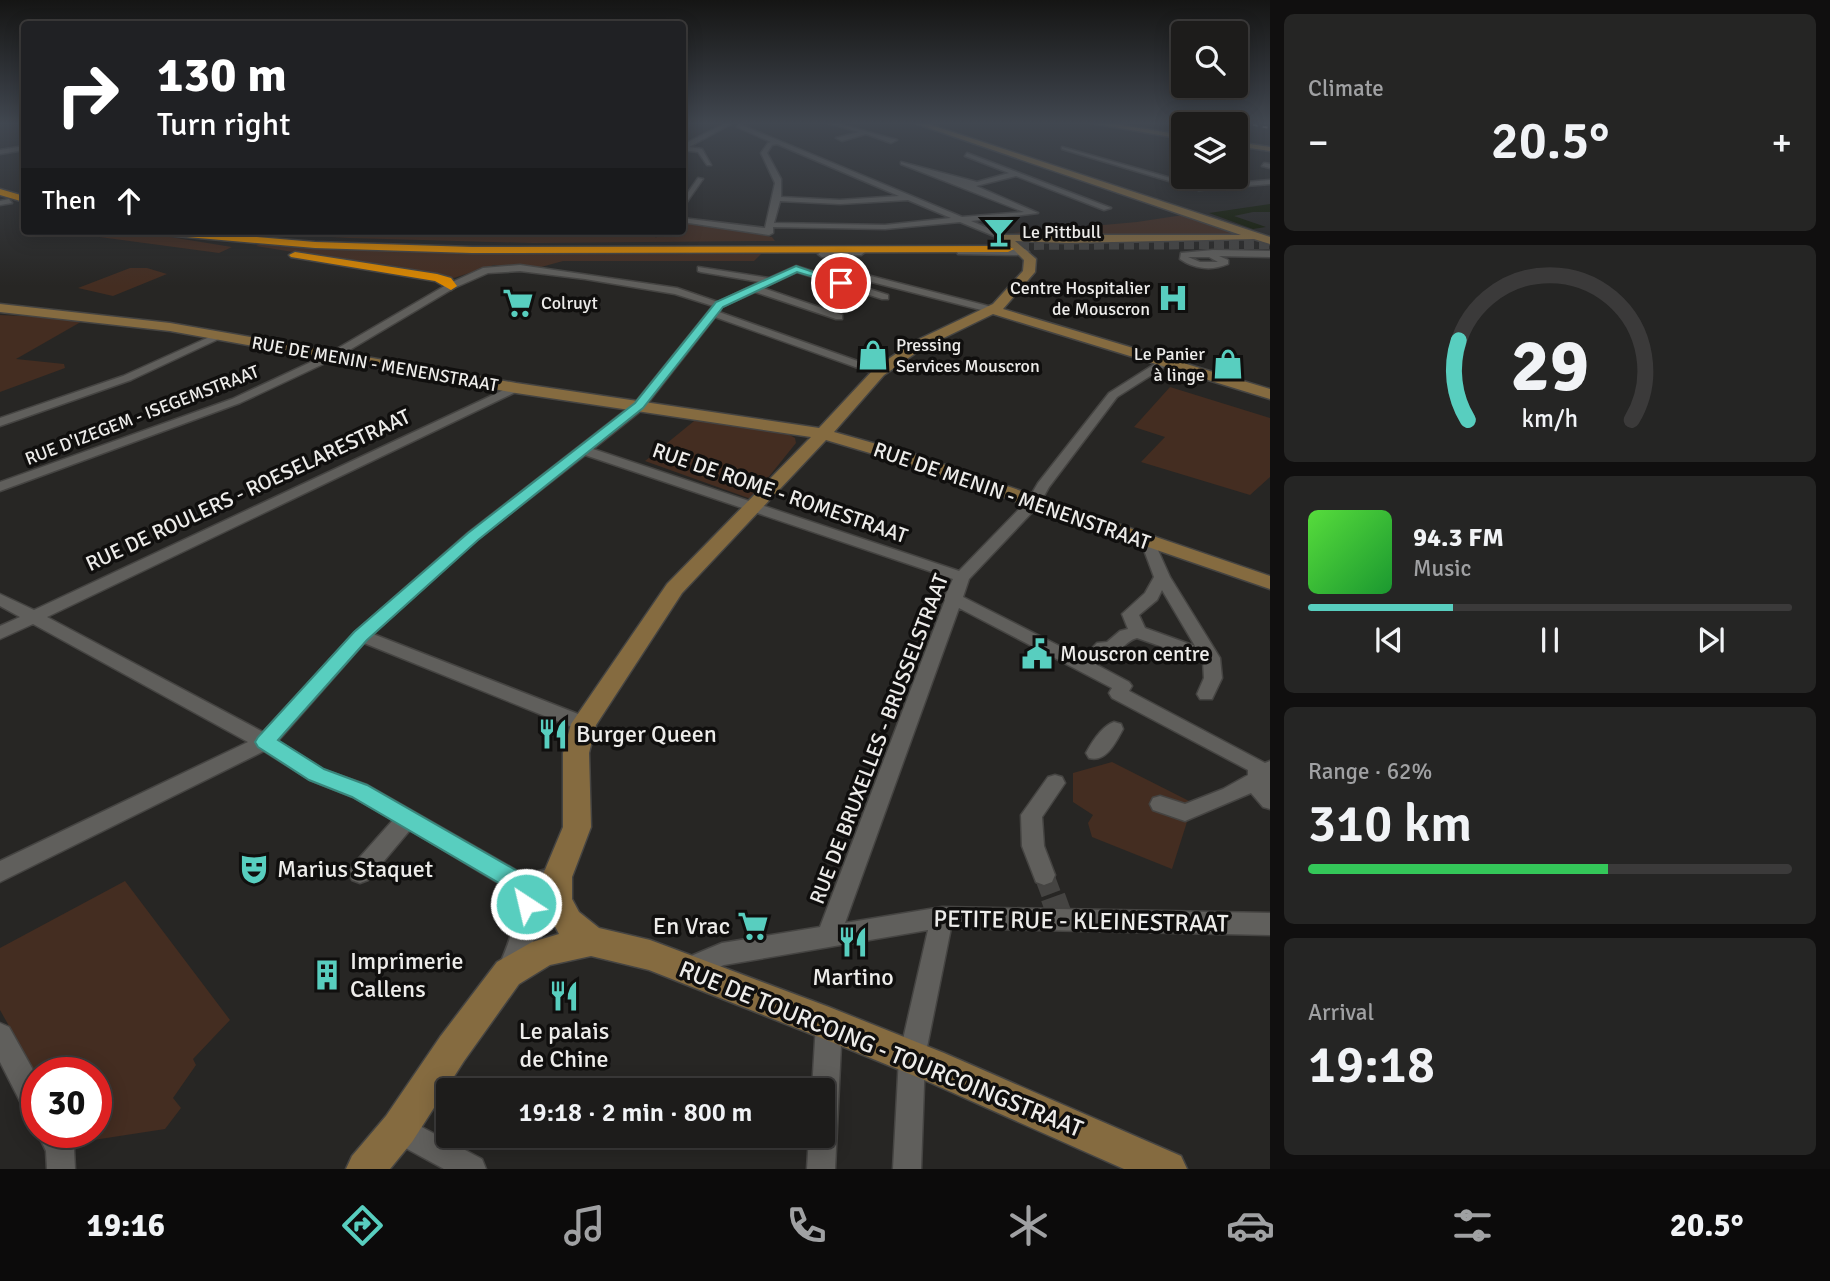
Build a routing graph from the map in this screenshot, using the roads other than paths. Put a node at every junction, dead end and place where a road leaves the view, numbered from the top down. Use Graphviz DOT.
graph roads {
  1 [pos="778,178"];
  2 [pos="861,178"];
  3 [pos="949,178"];
  4 [pos="1002,178"];
  5 [pos="1025,178"];
  6 [pos="1081,178"];
  7 [pos="1164,178"];
  8 [pos="1248,180"];
  9 [pos="1270,182"];
  10 [pos="686,183"];
  11 [pos="1259,183"];
  12 [pos="974,185"];
  13 [pos="0,192"];
  14 [pos="910,198"];
  15 [pos="21,199"];
  16 [pos="775,199"];
  17 [pos="21,200"];
  18 [pos="686,200"];
  19 [pos="3,201"];
  20 [pos="1107,208"];
  21 [pos="963,220"];
  22 [pos="686,221"];
  23 [pos="769,231"];
  24 [pos="174,235"];
  25 [pos="196,235"];
  26 [pos="258,235"];
  27 [pos="1265,239"];
  28 [pos="1001,240"];
  29 [pos="1025,252"];
  30 [pos="822,254"];
  31 [pos="1206,254"];
  32 [pos="1270,254"];
  33 [pos="1245,255"];
  34 [pos="1225,262"];
  35 [pos="701,269"];
  36 [pos="863,277"];
  37 [pos="769,281"];
  38 [pos="451,286"];
  39 [pos="754,288"];
  40 [pos="885,297"];
  41 [pos="0,309"];
  42 [pos="716,309"];
  43 [pos="993,310"];
  44 [pos="839,317"];
  45 [pos="220,336"];
  46 [pos="332,356"];
  47 [pos="1165,362"];
  48 [pos="878,372"];
  49 [pos="516,388"];
  50 [pos="1270,394"];
  51 [pos="639,406"];
  52 [pos="0,422"];
  53 [pos="818,440"];
  54 [pos="584,450"];
  55 [pos="0,487"];
  56 [pos="1034,502"];
  57 [pos="756,506"];
  58 [pos="1148,542"];
  59 [pos="962,577"];
  60 [pos="1162,577"];
  61 [pos="1270,583"];
  62 [pos="952,598"];
  63 [pos="0,599"];
  64 [pos="36,616"];
  65 [pos="1138,632"];
  66 [pos="0,633"];
  67 [pos="360,636"];
  68 [pos="1212,662"];
  69 [pos="1086,666"];
  70 [pos="1206,694"];
  71 [pos="584,724"];
  72 [pos="1114,729"];
  73 [pos="265,742"];
  74 [pos="1096,753"];
  75 [pos="1265,773"];
  76 [pos="1055,783"];
  77 [pos="1270,801"];
  78 [pos="1160,804"];
  79 [pos="408,818"];
  80 [pos="0,872"];
  81 [pos="360,873"];
  82 [pos="1044,875"];
  83 [pos="557,877"];
  84 [pos="518,883"];
  85 [pos="943,917"];
  86 [pos="1270,925"];
  87 [pos="829,935"];
  88 [pos="591,941"];
  89 [pos="688,969"];
  90 [pos="508,972"];
  91 [pos="829,1024"];
  92 [pos="0,1036"];
  93 [pos="912,1057"];
  94 [pos="21,1075"];
  95 [pos="399,1129"];
  96 [pos="59,1148"];
  97 [pos="61,1169"];
  98 [pos="365,1169"];
  99 [pos="472,1169"];
  100 [pos="821,1169"];
  101 [pos="907,1169"];
  102 [pos="1168,1169"];
  1 -- 16 [label="street"];
  2 -- 14 [label="street"];
  3 -- 12 [label="street"];
  4 -- 12 [label="street"];
  5 -- 20 [label="street"];
  6 -- 27 [label="street"];
  7 -- 11 [label="street"];
  8 -- 11 [label="street"];
  9 -- 11 [label="street"];
  10 -- 18 [label="street"];
  12 -- 21 [label="street"];
  13 -- 15 [label="highway"];
  14 -- 16 [label="street"];
  14 -- 21 [label="street"];
  16 -- 23 [label="street"];
  17 -- 19 [label="highway"];
  21 -- 23 [label="street"];
  21 -- 28 [label="street"];
  22 -- 23 [label="street"];
  24 -- 38 [label="highway"];
  25 -- 28 [label="highway"];
  26 -- 28 [label="highway"];
  27 -- 28 [label="street"];
  28 -- 29 [label="street"];
  29 -- 30 [label="street"];
  29 -- 43 [label="street"];
  31 -- 33 [label="street"];
  31 -- 34 [label="street"];
  31 -- 34 [label="street"];
  32 -- 33 [label="street"];
  33 -- 34 [label="street"];
  35 -- 37 [label="street"];
  36 -- 43 [label="street"];
  37 -- 39 [label="street"];
  37 -- 40 [label="street"];
  38 -- 42 [label="street, RUE D'IZEGEM - ISEGEMSTRAAT"];
  38 -- 46 [label="street, RUE D'IZEGEM - ISEGEMSTRAAT"];
  39 -- 42 [label="street"];
  39 -- 44 [label="street"];
  41 -- 45 [label="street, RUE DE MENIN - MENENSTRAAT"];
  42 -- 48 [label="street, RUE D'IZEGEM - ISEGEMSTRAAT"];
  42 -- 51 [label="street"];
  43 -- 47 [label="street"];
  43 -- 48 [label="street"];
  45 -- 46 [label="street, RUE DE MENIN - MENENSTRAAT"];
  45 -- 52 [label="street"];
  46 -- 49 [label="street, RUE DE MENIN - MENENSTRAAT"];
  46 -- 55 [label="street, RUE D'IZEGEM - ISEGEMSTRAAT"];
  47 -- 50 [label="street"];
  47 -- 56 [label="street, RUE DE BRUXELLES - BRUSSELSTRAAT"];
  48 -- 53 [label="street"];
  49 -- 51 [label="street, RUE DE MENIN - MENENSTRAAT"];
  49 -- 64 [label="street, RUE DE ROULERS - ROESELARESTRAAT"];
  51 -- 53 [label="street, RUE DE MENIN - MENENSTRAAT"];
  51 -- 54 [label="street"];
  53 -- 56 [label="street, RUE DE MENIN - MENENSTRAAT"];
  53 -- 57 [label="street"];
  54 -- 57 [label="street, RUE DE ROME - ROMESTRAAT"];
  54 -- 67 [label="street"];
  56 -- 58 [label="street, RUE DE MENIN - MENENSTRAAT"];
  56 -- 59 [label="street, RUE DE BRUXELLES - BRUSSELSTRAAT"];
  57 -- 59 [label="street, RUE DE ROME - ROMESTRAAT"];
  57 -- 71 [label="street"];
  58 -- 60 [label="street"];
  58 -- 61 [label="street, RUE DE MENIN - MENENSTRAAT"];
  59 -- 62 [label="street, RUE DE BRUXELLES - BRUSSELSTRAAT"];
  60 -- 65 [label="street"];
  60 -- 68 [label="street"];
  62 -- 69 [label="street"];
  62 -- 87 [label="street, RUE DE BRUXELLES - BRUSSELSTRAAT"];
  63 -- 64 [label="street"];
  64 -- 66 [label="street, RUE DE ROULERS - ROESELARESTRAAT"];
  64 -- 73 [label="street"];
  65 -- 68 [label="street"];
  65 -- 69 [label="street"];
  67 -- 71 [label="street"];
  67 -- 73 [label="street"];
  68 -- 70 [label="street"];
  69 -- 75 [label="street"];
  71 -- 83 [label="street"];
  72 -- 74 [label="street"];
  73 -- 79 [label="street"];
  73 -- 80 [label="street"];
  75 -- 77 [label="street"];
  75 -- 78 [label="street"];
  76 -- 82 [label="street"];
  79 -- 81 [label="street"];
  79 -- 84 [label="street"];
  83 -- 84 [label="street"];
  83 -- 88 [label="street, RUE DE TOURCOING - TOURCOINGSTRAAT"];
  84 -- 90 [label="street, RUE DE TOURCOING - TOURCOINGSTRAAT"];
  85 -- 86 [label="street, PETITE RUE - KLEINESTRAAT"];
  85 -- 87 [label="street, PETITE RUE - KLEINESTRAAT"];
  85 -- 93 [label="street"];
  87 -- 89 [label="street, PETITE RUE - KLEINESTRAAT"];
  88 -- 89 [label="street, RUE DE TOURCOING - TOURCOINGSTRAAT"];
  88 -- 90 [label="street, RUE DE TOURCOING - TOURCOINGSTRAAT"];
  89 -- 91 [label="street, RUE DE TOURCOING - TOURCOINGSTRAAT"];
  90 -- 95 [label="street, RUE DE TOURCOING - TOURCOINGSTRAAT"];
  91 -- 93 [label="street, RUE DE TOURCOING - TOURCOINGSTRAAT"];
  91 -- 100 [label="street"];
  92 -- 94 [label="street"];
  93 -- 101 [label="street"];
  93 -- 102 [label="street, RUE DE TOURCOING - TOURCOINGSTRAAT"];
  95 -- 98 [label="street, RUE DE TOURCOING - TOURCOINGSTRAAT"];
  95 -- 99 [label="street"];
  96 -- 97 [label="street"];
}
